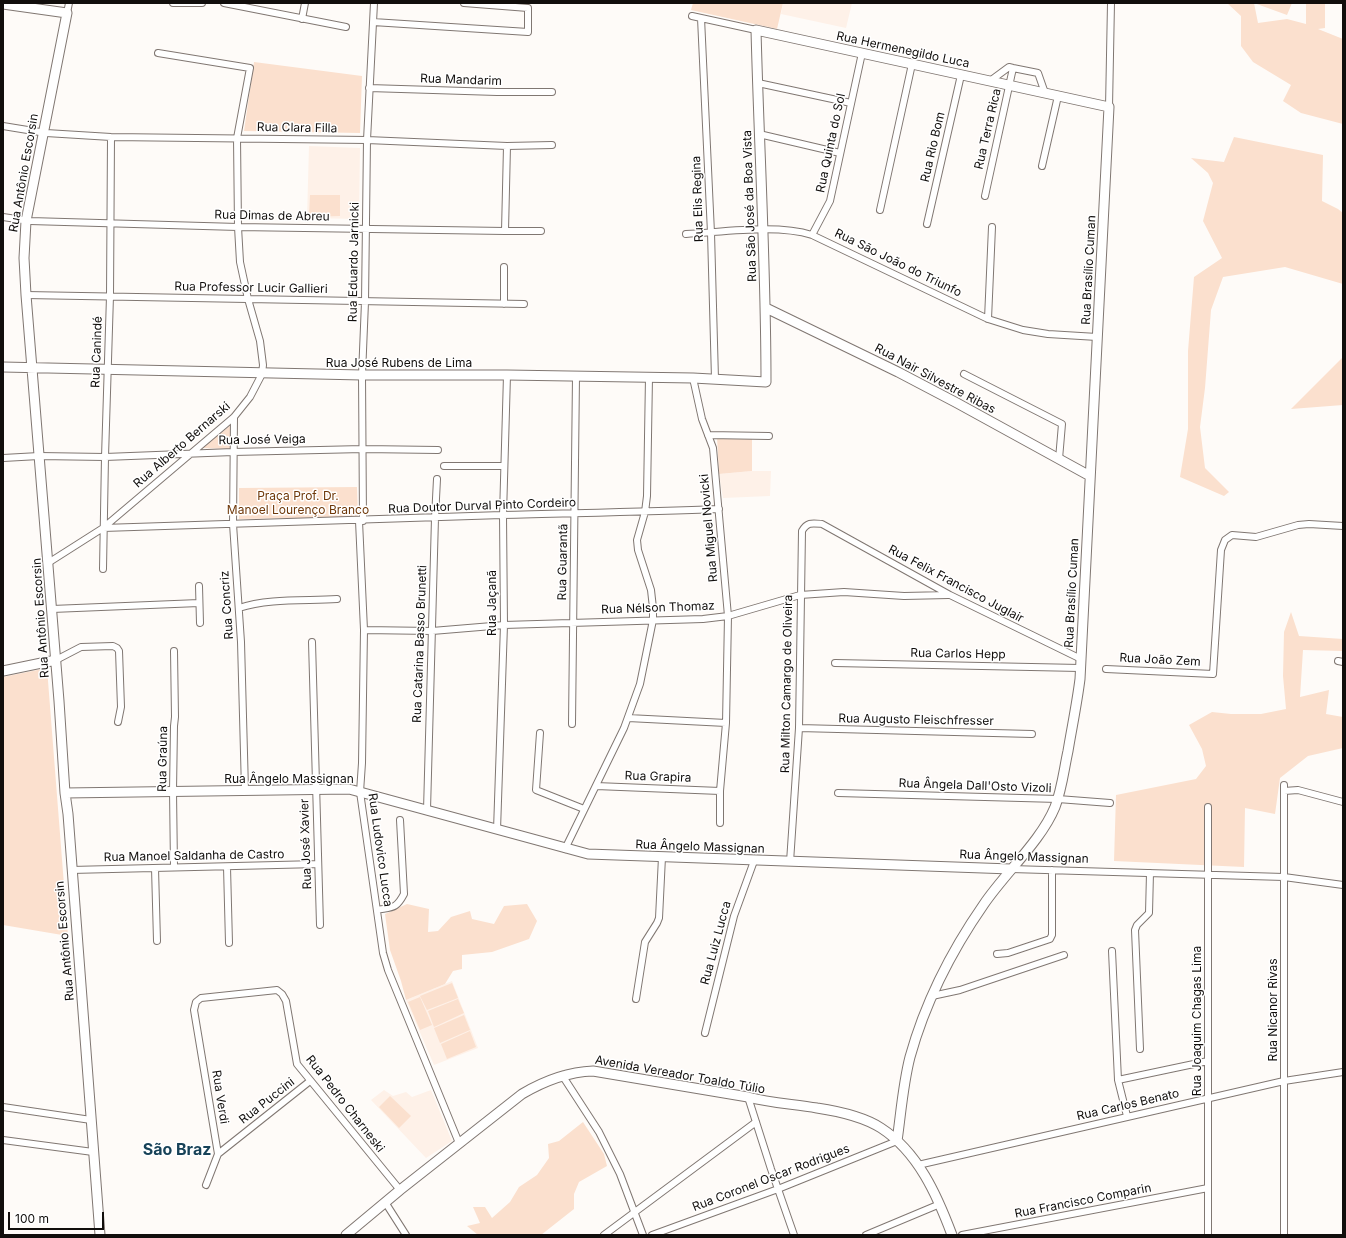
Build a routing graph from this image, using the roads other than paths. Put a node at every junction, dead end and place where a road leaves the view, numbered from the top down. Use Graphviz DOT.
graph roads {
  1 [pos="68,3"];
  2 [pos="174,3"];
  3 [pos="202,3"];
  4 [pos="224,3"];
  5 [pos="306,3"];
  6 [pos="374,3"];
  7 [pos="464,3"];
  8 [pos="1111,3"];
  9 [pos="3,4"];
  10 [pos="67,12"];
  11 [pos="692,16"];
  12 [pos="701,18"];
  13 [pos="302,19"];
  14 [pos="373,22"];
  15 [pos="346,27"];
  16 [pos="756,30"];
  17 [pos="158,53"];
  18 [pos="862,53"];
  19 [pos="912,64"];
  20 [pos="1013,68"];
  21 [pos="961,75"];
  22 [pos="990,81"];
  23 [pos="758,82"];
  24 [pos="1009,85"];
  25 [pos="369,88"];
  26 [pos="552,92"];
  27 [pos="1045,93"];
  28 [pos="1058,96"];
  29 [pos="851,103"];
  30 [pos="1109,107"];
  31 [pos="3,126"];
  32 [pos="43,132"];
  33 [pos="759,134"];
  34 [pos="111,137"];
  35 [pos="236,138"];
  36 [pos="367,140"];
  37 [pos="552,145"];
  38 [pos="507,146"];
  39 [pos="840,153"];
  40 [pos="1042,166"];
  41 [pos="985,196"];
  42 [pos="880,210"];
  43 [pos="3,217"];
  44 [pos="26,221"];
  45 [pos="111,224"];
  46 [pos="927,224"];
  47 [pos="238,227"];
  48 [pos="992,227"];
  49 [pos="365,229"];
  50 [pos="762,230"];
  51 [pos="505,231"];
  52 [pos="541,231"];
  53 [pos="711,233"];
  54 [pos="686,234"];
  55 [pos="812,235"];
  56 [pos="504,267"];
  57 [pos="26,295"];
  58 [pos="110,296"];
  59 [pos="248,299"];
  60 [pos="365,302"];
  61 [pos="504,304"];
  62 [pos="524,304"];
  63 [pos="766,308"];
  64 [pos="988,319"];
  65 [pos="1097,336"];
  66 [pos="3,367"];
  67 [pos="32,367"];
  68 [pos="108,369"];
  69 [pos="262,374"];
  70 [pos="964,374"];
  71 [pos="362,375"];
  72 [pos="507,375"];
  73 [pos="576,376"];
  74 [pos="649,377"];
  75 [pos="693,378"];
  76 [pos="715,379"];
  77 [pos="766,382"];
  78 [pos="234,417"];
  79 [pos="708,435"];
  80 [pos="768,436"];
  81 [pos="363,449"];
  82 [pos="438,450"];
  83 [pos="233,452"];
  84 [pos="191,453"];
  85 [pos="39,456"];
  86 [pos="105,457"];
  87 [pos="3,458"];
  88 [pos="1059,459"];
  89 [pos="444,466"];
  90 [pos="504,466"];
  91 [pos="1090,476"];
  92 [pos="437,479"];
  93 [pos="719,509"];
  94 [pos="645,512"];
  95 [pos="574,514"];
  96 [pos="503,515"];
  97 [pos="435,518"];
  98 [pos="361,521"];
  99 [pos="233,524"];
  100 [pos="822,524"];
  101 [pos="1343,526"];
  102 [pos="103,528"];
  103 [pos="48,563"];
  104 [pos="103,569"];
  105 [pos="199,586"];
  106 [pos="800,594"];
  107 [pos="950,595"];
  108 [pos="337,600"];
  109 [pos="199,603"];
  110 [pos="239,608"];
  111 [pos="52,609"];
  112 [pos="728,616"];
  113 [pos="653,620"];
  114 [pos="200,623"];
  115 [pos="573,623"];
  116 [pos="504,625"];
  117 [pos="364,630"];
  118 [pos="432,631"];
  119 [pos="312,642"];
  120 [pos="174,651"];
  121 [pos="56,660"];
  122 [pos="835,663"];
  123 [pos="1080,664"];
  124 [pos="1106,668"];
  125 [pos="3,671"];
  126 [pos="628,718"];
  127 [pos="118,722"];
  128 [pos="726,723"];
  129 [pos="572,724"];
  130 [pos="799,728"];
  131 [pos="540,733"];
  132 [pos="1032,734"];
  133 [pos="596,786"];
  134 [pos="316,789"];
  135 [pos="245,790"];
  136 [pos="720,791"];
  137 [pos="173,792"];
  138 [pos="360,792"];
  139 [pos="65,793"];
  140 [pos="838,793"];
  141 [pos="1058,799"];
  142 [pos="1343,802"];
  143 [pos="1110,803"];
  144 [pos="1208,806"];
  145 [pos="584,809"];
  146 [pos="427,810"];
  147 [pos="400,820"];
  148 [pos="720,823"];
  149 [pos="497,830"];
  150 [pos="565,849"];
  151 [pos="662,857"];
  152 [pos="754,861"];
  153 [pos="790,862"];
  154 [pos="318,864"];
  155 [pos="174,867"];
  156 [pos="227,867"];
  157 [pos="155,868"];
  158 [pos="1011,869"];
  159 [pos="71,870"];
  160 [pos="1052,870"];
  161 [pos="1150,873"];
  162 [pos="1209,875"];
  163 [pos="1284,877"];
  164 [pos="1343,886"];
  165 [pos="377,910"];
  166 [pos="320,924"];
  167 [pos="157,941"];
  168 [pos="229,942"];
  169 [pos="1112,951"];
  170 [pos="997,954"];
  171 [pos="1064,955"];
  172 [pos="932,996"];
  173 [pos="636,999"];
  174 [pos="194,1010"];
  175 [pos="705,1033"];
  176 [pos="1140,1049"];
  177 [pos="1208,1061"];
  178 [pos="1343,1072"];
  179 [pos="562,1075"];
  180 [pos="1118,1080"];
  181 [pos="310,1081"];
  182 [pos="1284,1081"];
  183 [pos="748,1097"];
  184 [pos="1208,1098"];
  185 [pos="3,1106"];
  186 [pos="1126,1116"];
  187 [pos="91,1120"];
  188 [pos="756,1122"];
  189 [pos="3,1140"];
  190 [pos="898,1140"];
  191 [pos="459,1143"];
  192 [pos="94,1152"];
  193 [pos="218,1154"];
  194 [pos="918,1165"];
  195 [pos="206,1185"];
  196 [pos="1208,1188"];
  197 [pos="778,1189"];
  198 [pos="400,1190"];
  199 [pos="385,1202"];
  200 [pos="940,1204"];
  201 [pos="634,1212"];
  202 [pos="873,1234"];
  203 [pos="100,1235"];
  204 [pos="346,1235"];
  205 [pos="406,1235"];
  206 [pos="604,1235"];
  207 [pos="643,1235"];
  208 [pos="652,1235"];
  209 [pos="794,1235"];
  210 [pos="866,1235"];
  211 [pos="952,1235"];
  212 [pos="962,1235"];
  213 [pos="1208,1235"];
  214 [pos="1284,1235"];
  1 -- 10 [label="street, Rua Antônio Escorsin"];
  2 -- 3 [label="street"];
  4 -- 13 [label="street"];
  5 -- 13 [label="street"];
  6 -- 14 [label="street, Rua Eduardo Jarnicki"];
  7 -- 14 [label="street"];
  8 -- 30 [label="street, Rua Brasílio Cuman"];
  9 -- 10 [label="street"];
  10 -- 32 [label="street, Rua Antônio Escorsin"];
  11 -- 12 [label="street, Rua Hermenegildo Luca"];
  12 -- 16 [label="street, Rua Hermenegildo Luca"];
  12 -- 53 [label="street, Rua Elis Regina"];
  13 -- 15 [label="street"];
  14 -- 25 [label="street, Rua Eduardo Jarnicki"];
  16 -- 18 [label="street, Rua Hermenegildo Luca"];
  16 -- 23 [label="street, Rua São José da Boa Vista"];
  17 -- 35 [label="street, Rua Alberto Bernarski"];
  18 -- 19 [label="street, Rua Hermenegildo Luca"];
  18 -- 29 [label="street, Rua Quinta do Sol"];
  19 -- 21 [label="street, Rua Hermenegildo Luca"];
  19 -- 42 [label="street"];
  20 -- 22 [label="street"];
  20 -- 24 [label="street, Rua Terra Rica"];
  20 -- 27 [label="street"];
  21 -- 22 [label="street, Rua Hermenegildo Luca"];
  21 -- 46 [label="street, Rua Rio Bom"];
  22 -- 24 [label="street, Rua Hermenegildo Luca"];
  23 -- 29 [label="street"];
  23 -- 33 [label="street, Rua São José da Boa Vista"];
  24 -- 27 [label="street, Rua Hermenegildo Luca"];
  24 -- 41 [label="street, Rua Terra Rica"];
  25 -- 26 [label="street, Rua Mandarim"];
  25 -- 36 [label="street, Rua Eduardo Jarnicki"];
  27 -- 28 [label="street, Rua Hermenegildo Luca"];
  28 -- 30 [label="street, Rua Hermenegildo Luca"];
  28 -- 40 [label="street"];
  29 -- 39 [label="street, Rua Quinta do Sol"];
  30 -- 65 [label="street, Rua Brasílio Cuman"];
  31 -- 32 [label="street, Rua Clara Filla"];
  32 -- 34 [label="street, Rua Clara Filla"];
  32 -- 44 [label="street, Rua Antônio Escorsin"];
  33 -- 39 [label="street"];
  33 -- 50 [label="street, Rua São José da Boa Vista"];
  34 -- 35 [label="street, Rua Clara Filla"];
  34 -- 45 [label="street, Rua Canindé"];
  35 -- 36 [label="street, Rua Clara Filla"];
  35 -- 47 [label="street, Rua Alberto Bernarski"];
  36 -- 38 [label="street, Rua Clara Filla"];
  36 -- 49 [label="street, Rua Eduardo Jarnicki"];
  37 -- 38 [label="street, Rua Clara Filla"];
  38 -- 51 [label="street"];
  39 -- 55 [label="street, Rua Quinta do Sol"];
  43 -- 44 [label="street, Rua Dimas de Abreu"];
  44 -- 45 [label="street, Rua Dimas de Abreu"];
  44 -- 57 [label="street, Rua Antônio Escorsin"];
  45 -- 47 [label="street, Rua Dimas de Abreu"];
  45 -- 58 [label="street, Rua Canindé"];
  47 -- 49 [label="street, Rua Dimas de Abreu"];
  47 -- 59 [label="street, Rua Alberto Bernarski"];
  48 -- 64 [label="street"];
  49 -- 51 [label="street, Rua Dimas de Abreu"];
  49 -- 60 [label="street, Rua Eduardo Jarnicki"];
  50 -- 53 [label="street, Rua São João do Triunfo"];
  50 -- 55 [label="street, Rua São João do Triunfo"];
  50 -- 63 [label="street, Rua São José da Boa Vista"];
  51 -- 52 [label="street, Rua Dimas de Abreu"];
  53 -- 54 [label="street, Rua São João do Triunfo"];
  53 -- 76 [label="street, Rua Elis Regina"];
  55 -- 64 [label="street, Rua São João do Triunfo"];
  56 -- 61 [label="street"];
  57 -- 58 [label="street, Rua Professor Lucir Gallieri"];
  57 -- 67 [label="street, Rua Antônio Escorsin"];
  58 -- 59 [label="street, Rua Professor Lucir Gallieri"];
  58 -- 68 [label="street, Rua Canindé"];
  59 -- 60 [label="street, Rua Professor Lucir Gallieri"];
  59 -- 69 [label="street, Rua Alberto Bernarski"];
  60 -- 61 [label="street, Rua Professor Lucir Gallieri"];
  60 -- 71 [label="street, Rua Eduardo Jarnicki"];
  61 -- 62 [label="street, Rua Professor Lucir Gallieri"];
  63 -- 77 [label="street, Rua São José da Boa Vista"];
  63 -- 88 [label="street, Rua Nair Silvestre Ribas"];
  64 -- 65 [label="street, Rua São João do Triunfo"];
  65 -- 91 [label="street, Rua Brasílio Cuman"];
  66 -- 67 [label="street, Rua José Rubens de Lima"];
  67 -- 68 [label="street, Rua José Rubens de Lima"];
  67 -- 85 [label="street, Rua Antônio Escorsin"];
  68 -- 69 [label="street, Rua José Rubens de Lima"];
  68 -- 86 [label="street, Rua Canindé"];
  69 -- 71 [label="street, Rua José Rubens de Lima"];
  69 -- 78 [label="street, Rua Alberto Bernarski"];
  70 -- 88 [label="street"];
  71 -- 72 [label="street, Rua José Rubens de Lima"];
  71 -- 81 [label="street, Rua Eduardo Jarnicki"];
  72 -- 73 [label="street, Rua José Rubens de Lima"];
  72 -- 90 [label="street, Rua Jaçanã"];
  73 -- 74 [label="street, Rua José Rubens de Lima"];
  73 -- 95 [label="street, Rua Guarantã"];
  74 -- 75 [label="street, Rua José Rubens de Lima"];
  74 -- 94 [label="street"];
  75 -- 76 [label="street, Rua José Rubens de Lima"];
  75 -- 79 [label="street, Rua Miguel Novicki"];
  76 -- 77 [label="street, Rua José Rubens de Lima"];
  78 -- 83 [label="street, Rua Concriz"];
  78 -- 84 [label="street, Rua Alberto Bernarski"];
  79 -- 80 [label="street"];
  79 -- 93 [label="street, Rua Miguel Novicki"];
  81 -- 82 [label="street, Rua José Veiga"];
  81 -- 83 [label="street, Rua José Veiga"];
  81 -- 98 [label="street, Rua Eduardo Jarnicki"];
  83 -- 84 [label="street, Rua José Veiga"];
  83 -- 99 [label="street, Rua Concriz"];
  84 -- 86 [label="street, Rua José Veiga"];
  84 -- 102 [label="street, Rua Alberto Bernarski"];
  85 -- 86 [label="street, Rua José Veiga"];
  85 -- 87 [label="street, Rua José Veiga"];
  85 -- 103 [label="street, Rua Antônio Escorsin"];
  86 -- 102 [label="street, Rua Canindé"];
  88 -- 91 [label="street, Rua Nair Silvestre Ribas"];
  89 -- 90 [label="street"];
  90 -- 96 [label="street, Rua Jaçanã"];
  91 -- 123 [label="street, Rua Brasílio Cuman"];
  92 -- 97 [label="street, Rua Catarina Basso Brunetti"];
  93 -- 94 [label="street, Rua Doutor Durval Pinto Cordeiro"];
  93 -- 112 [label="street, Rua Miguel Novicki"];
  94 -- 95 [label="street, Rua Doutor Durval Pinto Cordeiro"];
  94 -- 113 [label="street"];
  95 -- 96 [label="street, Rua Doutor Durval Pinto Cordeiro"];
  95 -- 115 [label="street, Rua Guarantã"];
  96 -- 97 [label="street, Rua Doutor Durval Pinto Cordeiro"];
  96 -- 116 [label="street, Rua Jaçanã"];
  97 -- 98 [label="street, Rua Doutor Durval Pinto Cordeiro"];
  97 -- 118 [label="street, Rua Catarina Basso Brunetti"];
  98 -- 99 [label="street, Rua Doutor Durval Pinto Cordeiro"];
  98 -- 117 [label="street, Rua Ludovico Lucca"];
  99 -- 102 [label="street, Rua Doutor Durval Pinto Cordeiro"];
  99 -- 110 [label="street, Rua Concriz"];
  100 -- 106 [label="street, Rua Milton Camargo de Oliveira"];
  100 -- 107 [label="street, Rua Felix Francisco Juglair"];
  101 -- 124 [label="street, Rua João Zem"];
  102 -- 103 [label="street, Rua Alberto Bernarski"];
  102 -- 104 [label="street, Rua Canindé"];
  103 -- 111 [label="street, Rua Antônio Escorsin"];
  105 -- 109 [label="street"];
  106 -- 107 [label="street, Rua Nélson Thomaz"];
  106 -- 112 [label="street, Rua Nélson Thomaz"];
  106 -- 130 [label="street, Rua Milton Camargo de Oliveira"];
  107 -- 123 [label="street, Rua Felix Francisco Juglair"];
  108 -- 110 [label="street"];
  109 -- 111 [label="street"];
  109 -- 114 [label="street"];
  110 -- 135 [label="street, Rua Concriz"];
  111 -- 121 [label="street, Rua Antônio Escorsin"];
  112 -- 113 [label="street, Rua Nélson Thomaz"];
  112 -- 128 [label="street, Rua Miguel Novicki"];
  113 -- 115 [label="street, Rua Nélson Thomaz"];
  113 -- 126 [label="street"];
  115 -- 116 [label="street, Rua Nélson Thomaz"];
  115 -- 129 [label="street, Rua Guarantã"];
  116 -- 118 [label="street, Rua Nélson Thomaz"];
  116 -- 149 [label="street, Rua Jaçanã"];
  117 -- 118 [label="street, Rua Nélson Thomaz"];
  117 -- 138 [label="street, Rua Ludovico Lucca"];
  118 -- 146 [label="street, Rua Catarina Basso Brunetti"];
  119 -- 134 [label="street, Rua José Xavier"];
  120 -- 137 [label="street, Rua Graúna"];
  121 -- 125 [label="street"];
  121 -- 127 [label="street"];
  121 -- 139 [label="street, Rua Antônio Escorsin"];
  122 -- 123 [label="street, Rua Carlos Hepp"];
  123 -- 141 [label="street, Rua Brasílio Cuman"];
  126 -- 128 [label="street"];
  126 -- 133 [label="street"];
  128 -- 136 [label="street, Rua Miguel Novicki"];
  130 -- 132 [label="street, Rua Augusto Fleischfresser"];
  130 -- 153 [label="street, Rua Milton Camargo de Oliveira"];
  131 -- 145 [label="street"];
  133 -- 136 [label="street, Rua Grapira"];
  133 -- 145 [label="street"];
  134 -- 135 [label="street, Rua Ângelo Massignan"];
  134 -- 138 [label="street, Rua Ângelo Massignan"];
  134 -- 154 [label="street, Rua José Xavier"];
  135 -- 137 [label="street, Rua Ângelo Massignan"];
  136 -- 148 [label="street, Rua Miguel Novicki"];
  137 -- 139 [label="street, Rua Ângelo Massignan"];
  137 -- 155 [label="street, Rua Graúna"];
  138 -- 146 [label="street, Rua Ângelo Massignan"];
  138 -- 165 [label="street, Rua Ludovico Lucca"];
  139 -- 159 [label="street, Rua Antônio Escorsin"];
  140 -- 141 [label="street, Rua Ângela Dall'Osto Vizoli"];
  141 -- 143 [label="street, Rua Ângela Dall'Osto Vizoli"];
  141 -- 158 [label="street, Rua Brasílio Cuman"];
  142 -- 163 [label="street, Rua Nicanor Rivas"];
  144 -- 162 [label="street, Rua Joaquim Chagas Lima"];
  145 -- 150 [label="street"];
  146 -- 149 [label="street, Rua Ângelo Massignan"];
  147 -- 165 [label="street"];
  149 -- 150 [label="street, Rua Ângelo Massignan"];
  150 -- 151 [label="street, Rua Ângelo Massignan"];
  151 -- 152 [label="street, Rua Ângelo Massignan"];
  151 -- 173 [label="street"];
  152 -- 153 [label="street, Rua Ângelo Massignan"];
  152 -- 175 [label="street, Rua Luiz Lucca"];
  153 -- 158 [label="street, Rua Ângelo Massignan"];
  154 -- 156 [label="street, Rua Manoel Saldanha de Castro"];
  154 -- 166 [label="street, Rua José Xavier"];
  155 -- 156 [label="street, Rua Manoel Saldanha de Castro"];
  155 -- 157 [label="street, Rua Manoel Saldanha de Castro"];
  156 -- 168 [label="street"];
  157 -- 159 [label="street, Rua Manoel Saldanha de Castro"];
  157 -- 167 [label="street"];
  158 -- 160 [label="street, Rua Ângelo Massignan"];
  158 -- 172 [label="street, Rua Brasílio Cuman"];
  159 -- 187 [label="street, Rua Antônio Escorsin"];
  160 -- 161 [label="street, Rua Ângelo Massignan"];
  160 -- 170 [label="street"];
  161 -- 162 [label="street, Rua Ângelo Massignan"];
  161 -- 176 [label="street"];
  162 -- 163 [label="street, Rua Ângelo Massignan"];
  162 -- 177 [label="street, Rua Joaquim Chagas Lima"];
  163 -- 164 [label="street, Rua Ângelo Massignan"];
  163 -- 182 [label="street, Rua Nicanor Rivas"];
  165 -- 191 [label="street, Rua Ludovico Lucca"];
  169 -- 180 [label="street"];
  171 -- 172 [label="street"];
  172 -- 190 [label="street, Rua Brasílio Cuman"];
  174 -- 181 [label="street, Rua Pedro Charneski"];
  174 -- 193 [label="street, Rua Verdi"];
  177 -- 180 [label="street"];
  177 -- 184 [label="street, Rua Joaquim Chagas Lima"];
  178 -- 182 [label="street, Rua Carlos Benato"];
  179 -- 183 [label="street, Avenida Vereador Toaldo Túlio"];
  179 -- 191 [label="street, Avenida Vereador Toaldo Túlio"];
  179 -- 201 [label="street"];
  180 -- 186 [label="street"];
  181 -- 193 [label="street, Rua Puccini"];
  181 -- 198 [label="street, Rua Pedro Charneski"];
  182 -- 184 [label="street, Rua Carlos Benato"];
  182 -- 214 [label="street, Rua Nicanor Rivas"];
  183 -- 188 [label="street"];
  183 -- 190 [label="street, Avenida Vereador Toaldo Túlio"];
  184 -- 186 [label="street, Rua Carlos Benato"];
  184 -- 196 [label="street, Rua Joaquim Chagas Lima"];
  185 -- 187 [label="street"];
  186 -- 194 [label="street, Rua Carlos Benato"];
  187 -- 192 [label="street, Rua Antônio Escorsin"];
  188 -- 197 [label="street"];
  188 -- 201 [label="street"];
  189 -- 192 [label="street"];
  190 -- 194 [label="street, Avenida Vereador Toaldo Túlio"];
  190 -- 197 [label="street, Rua Coronel Oscar Rodrigues"];
  191 -- 198 [label="street, Avenida Vereador Toaldo Túlio"];
  192 -- 203 [label="street, Rua Antônio Escorsin"];
  193 -- 195 [label="street"];
  194 -- 200 [label="street, Avenida Vereador Toaldo Túlio"];
  196 -- 212 [label="street, Rua Francisco Comparin"];
  196 -- 213 [label="street, Rua Joaquim Chagas Lima"];
  197 -- 208 [label="street, Rua Coronel Oscar Rodrigues"];
  197 -- 209 [label="street"];
  198 -- 199 [label="street, Avenida Vereador Toaldo Túlio"];
  199 -- 204 [label="street, Avenida Vereador Toaldo Túlio"];
  199 -- 205 [label="street"];
  200 -- 202 [label="street"];
  200 -- 211 [label="street, Avenida Vereador Toaldo Túlio"];
  201 -- 206 [label="street"];
  201 -- 207 [label="street"];
  202 -- 210 [label="street"];
}
